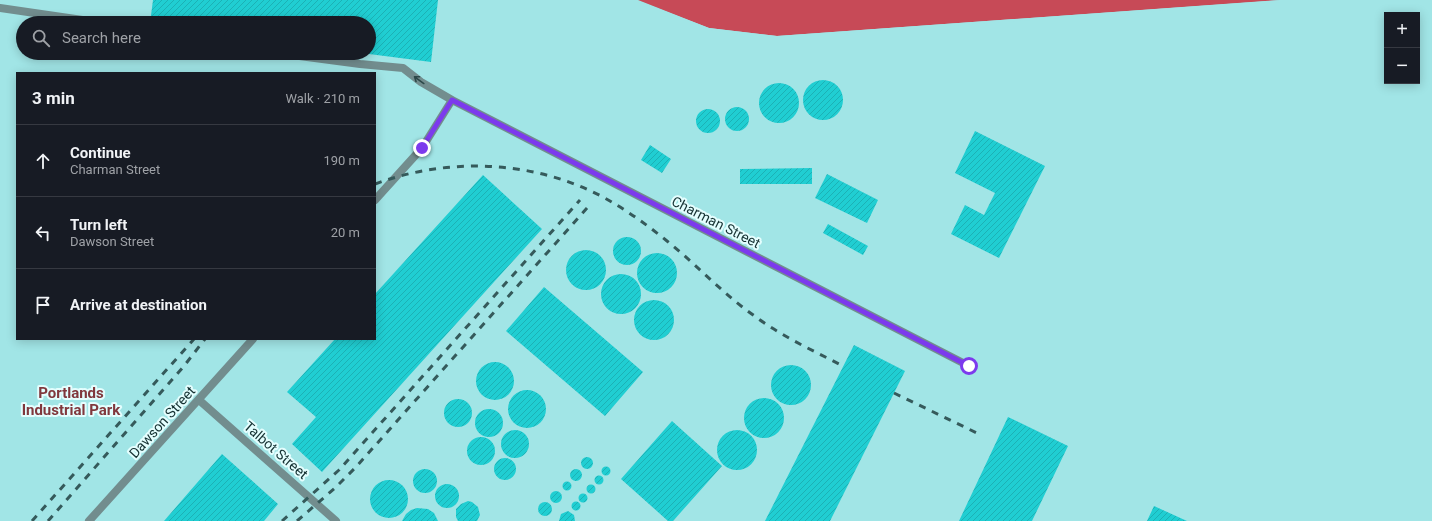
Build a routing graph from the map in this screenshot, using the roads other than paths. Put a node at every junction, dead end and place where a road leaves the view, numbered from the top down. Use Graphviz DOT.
graph roads {
  1 [pos="0,8"];
  2 [pos="55,16"];
  3 [pos="330,60"];
  4 [pos="452,100"];
  5 [pos="376,199"];
  6 [pos="252,340"];
  7 [pos="969,366"];
  8 [pos="199,400"];
  9 [pos="89,521"];
  10 [pos="336,521"];
  1 -- 2 [label="street"];
  4 -- 3 [label="street, Charman Street, one-way"];
  4 -- 5 [label="street"];
  4 -- 7 [label="street, Charman Street"];
  6 -- 8 [label="street, Dawson Street"];
  8 -- 9 [label="street, Dawson Street"];
  8 -- 10 [label="street, Talbot Street"];
}
